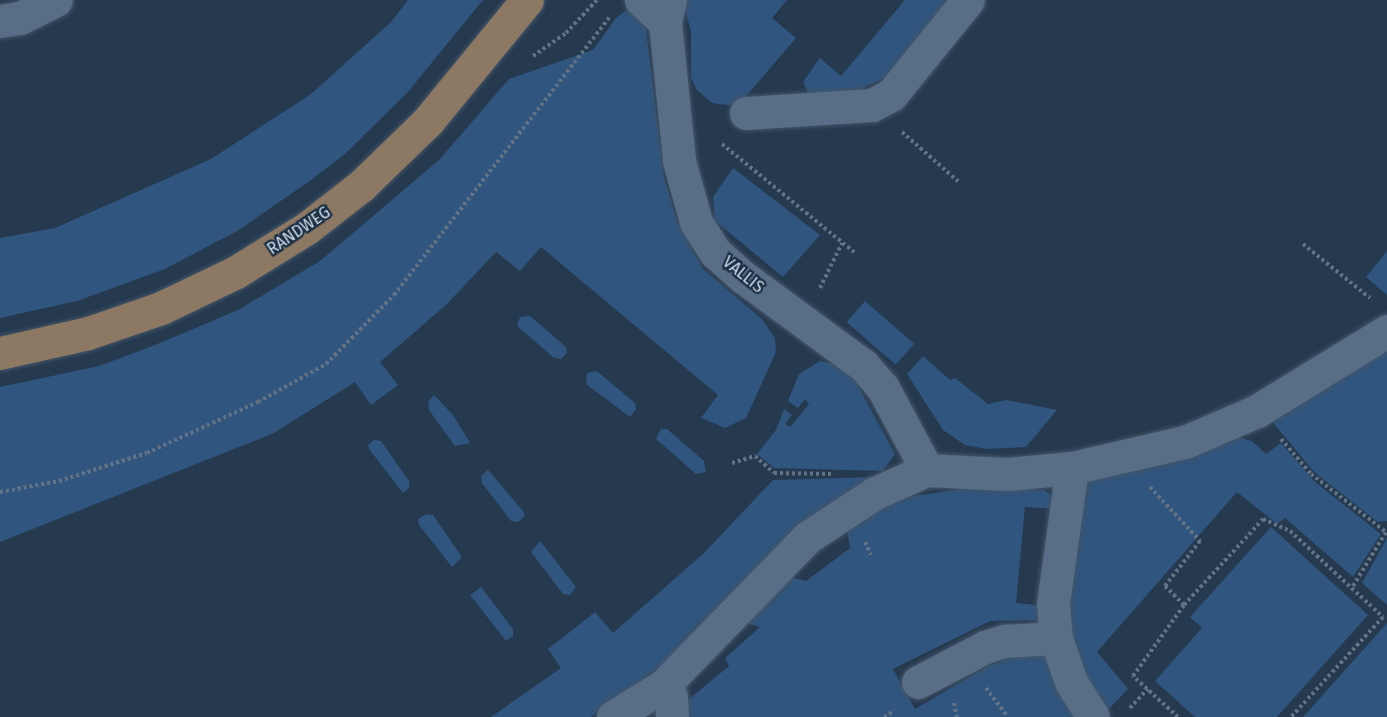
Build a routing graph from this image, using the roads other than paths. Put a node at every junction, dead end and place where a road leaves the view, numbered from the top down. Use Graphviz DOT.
graph roads {
  1 [pos="56,0"];
  2 [pos="527,0"];
  3 [pos="968,0"];
  4 [pos="629,4"];
  5 [pos="668,11"];
  6 [pos="0,21"];
  7 [pos="746,113"];
  8 [pos="1387,331"];
  9 [pos="0,353"];
  10 [pos="1072,468"];
  11 [pos="927,471"];
  12 [pos="1056,638"];
  13 [pos="918,682"];
  14 [pos="664,685"];
  15 [pos="614,717"];
  16 [pos="672,717"];
  17 [pos="1093,717"];
  1 -- 6 [label="street"];
  2 -- 9 [label="main road, RANDWEG"];
  3 -- 7 [label="street"];
  4 -- 5 [label="street"];
  5 -- 11 [label="street, VALLIS"];
  8 -- 10 [label="street"];
  10 -- 11 [label="street"];
  10 -- 12 [label="street"];
  11 -- 14 [label="street"];
  12 -- 13 [label="street"];
  12 -- 17 [label="street"];
  14 -- 15 [label="street"];
  14 -- 16 [label="street"];
}
